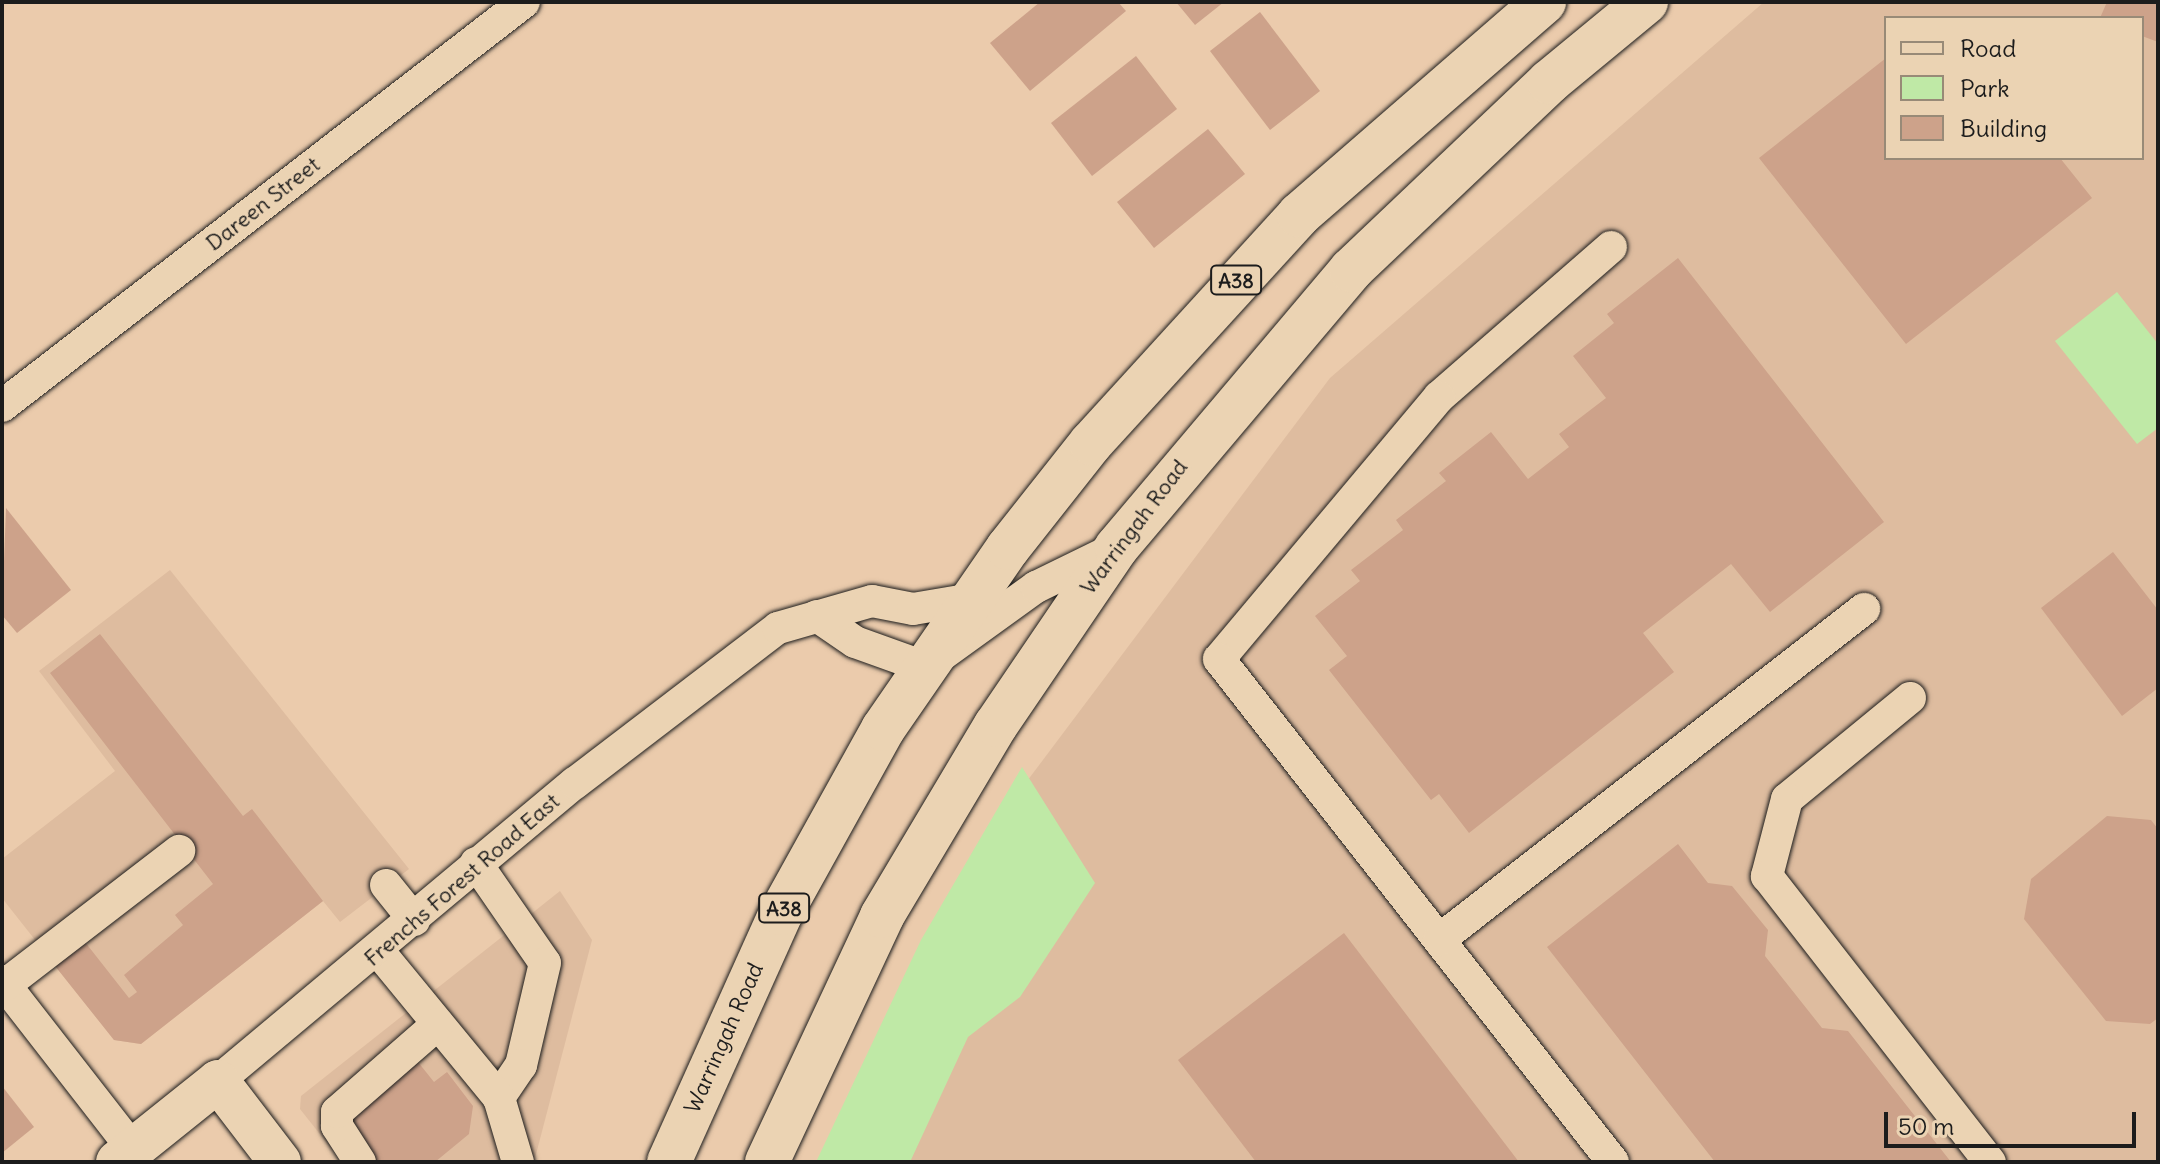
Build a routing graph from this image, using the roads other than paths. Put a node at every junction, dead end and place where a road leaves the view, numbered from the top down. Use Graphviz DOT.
graph roads {
  1 [pos="524,2"];
  2 [pos="1544,2"];
  3 [pos="1646,2"];
  4 [pos="1611,247"];
  5 [pos="2,406"];
  6 [pos="1117,547"];
  7 [pos="972,599"];
  8 [pos="1864,609"];
  9 [pos="817,616"];
  10 [pos="925,667"];
  11 [pos="1910,698"];
  12 [pos="179,851"];
  13 [pos="476,863"];
  14 [pos="386,885"];
  15 [pos="414,920"];
  16 [pos="1439,940"];
  17 [pos="380,953"];
  18 [pos="4,983"];
  19 [pos="438,1024"];
  20 [pos="218,1081"];
  21 [pos="499,1104"];
  22 [pos="125,1156"];
  23 [pos="280,1162"];
  24 [pos="360,1162"];
  25 [pos="518,1162"];
  26 [pos="669,1162"];
  27 [pos="767,1162"];
  28 [pos="1613,1162"];
  29 [pos="1990,1162"];
  1 -- 5 [label="street, Dareen Street"];
  2 -- 7 [label="highway, Warringah Road / A38"];
  3 -- 6 [label="highway, Warringah Road"];
  4 -- 16 [label="street"];
  6 -- 10 [label="street"];
  6 -- 27 [label="highway, Warringah Road"];
  7 -- 9 [label="street, Frenchs Forest Road East"];
  7 -- 10 [label="highway, Warringah Road / A38"];
  8 -- 16 [label="street"];
  9 -- 10 [label="street"];
  9 -- 13 [label="street, Frenchs Forest Road East"];
  10 -- 26 [label="highway, Warringah Road / A38"];
  11 -- 29 [label="street"];
  12 -- 18 [label="street"];
  13 -- 15 [label="street, Frenchs Forest Road East"];
  13 -- 21 [label="street"];
  14 -- 15 [label="street"];
  15 -- 17 [label="street, Frenchs Forest Road East"];
  16 -- 28 [label="street"];
  17 -- 19 [label="street"];
  17 -- 20 [label="street, Frenchs Forest Road East"];
  18 -- 22 [label="street"];
  19 -- 21 [label="street"];
  19 -- 24 [label="street"];
  20 -- 22 [label="main road, Frenchs Forest Road East"];
  20 -- 23 [label="main road"];
  21 -- 25 [label="street"];
}
